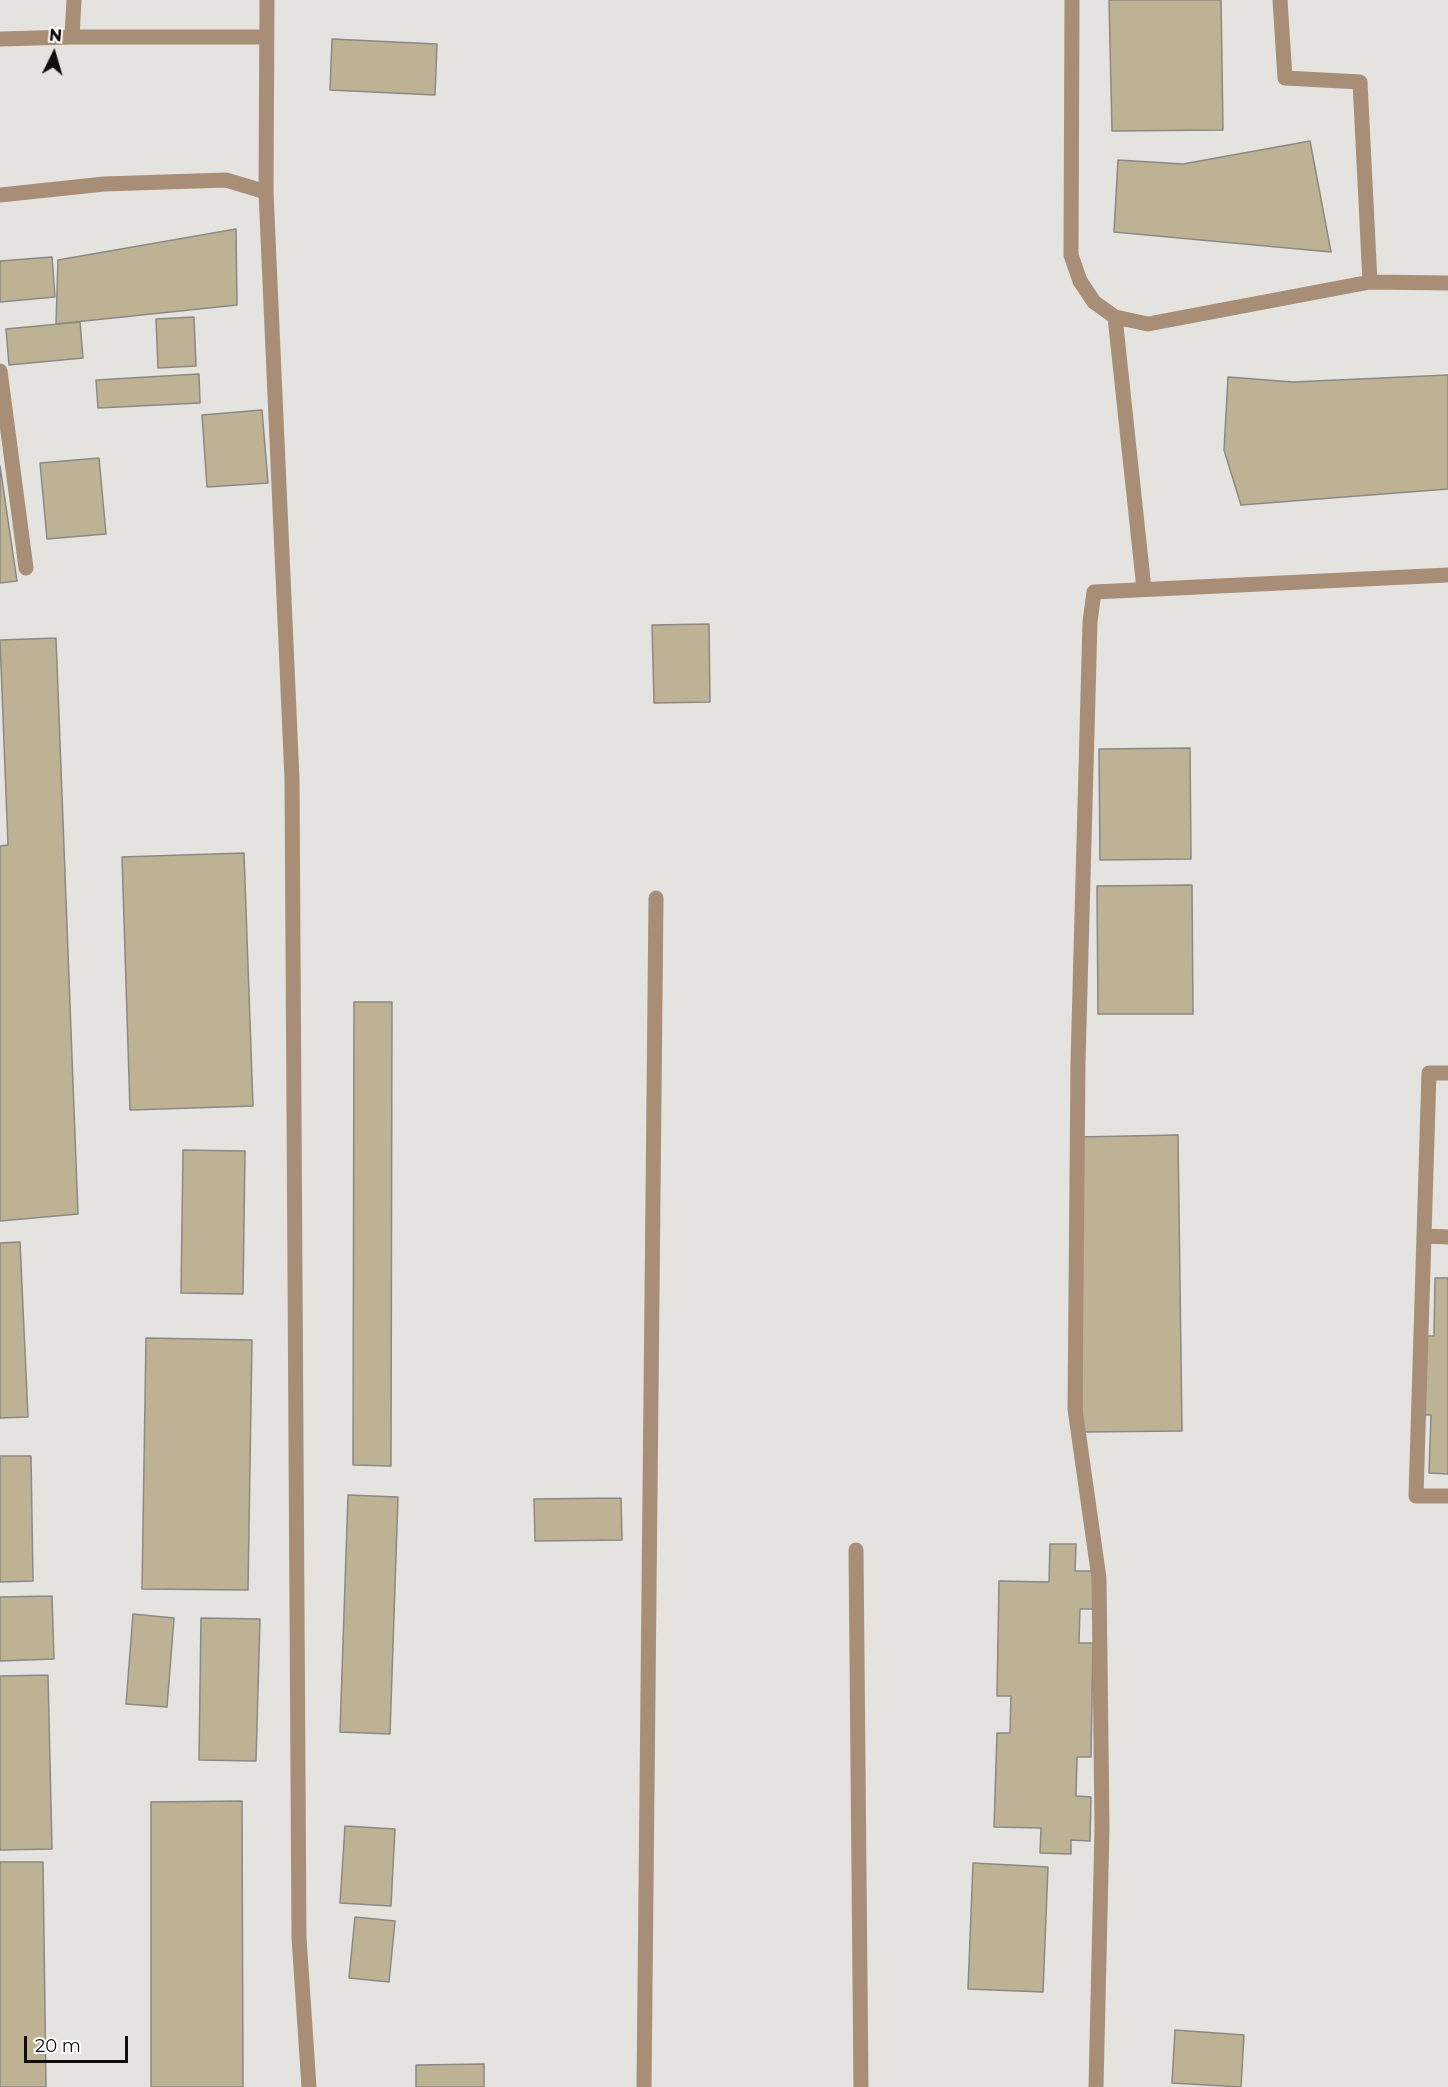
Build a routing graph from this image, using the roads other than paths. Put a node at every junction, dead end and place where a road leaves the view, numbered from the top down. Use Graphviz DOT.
graph roads {
  1 [pos="74,0"];
  2 [pos="267,0"];
  3 [pos="1072,0"];
  4 [pos="1280,0"];
  5 [pos="72,37"];
  6 [pos="267,37"];
  7 [pos="0,39"];
  8 [pos="266,192"];
  9 [pos="0,195"];
  10 [pos="1370,282"];
  11 [pos="1448,283"];
  12 [pos="1115,317"];
  13 [pos="0,370"];
  14 [pos="26,568"];
  15 [pos="1448,575"];
  16 [pos="1144,589"];
  17 [pos="656,898"];
  18 [pos="1448,1072"];
  19 [pos="1424,1236"];
  20 [pos="1448,1237"];
  21 [pos="1448,1496"];
  22 [pos="856,1550"];
  23 [pos="309,2087"];
  24 [pos="644,2087"];
  25 [pos="861,2087"];
  26 [pos="1096,2087"];
  1 -- 5 [label="street"];
  2 -- 6 [label="street"];
  3 -- 12 [label="street"];
  4 -- 10 [label="street"];
  5 -- 6 [label="street"];
  5 -- 7 [label="street"];
  6 -- 8 [label="street"];
  8 -- 9 [label="street"];
  8 -- 23 [label="street"];
  10 -- 11 [label="street"];
  10 -- 12 [label="street"];
  12 -- 16 [label="street"];
  13 -- 14 [label="street"];
  15 -- 16 [label="street"];
  16 -- 26 [label="street"];
  17 -- 24 [label="street"];
  18 -- 19 [label="street"];
  19 -- 20 [label="street"];
  19 -- 21 [label="street"];
  22 -- 25 [label="street"];
}
